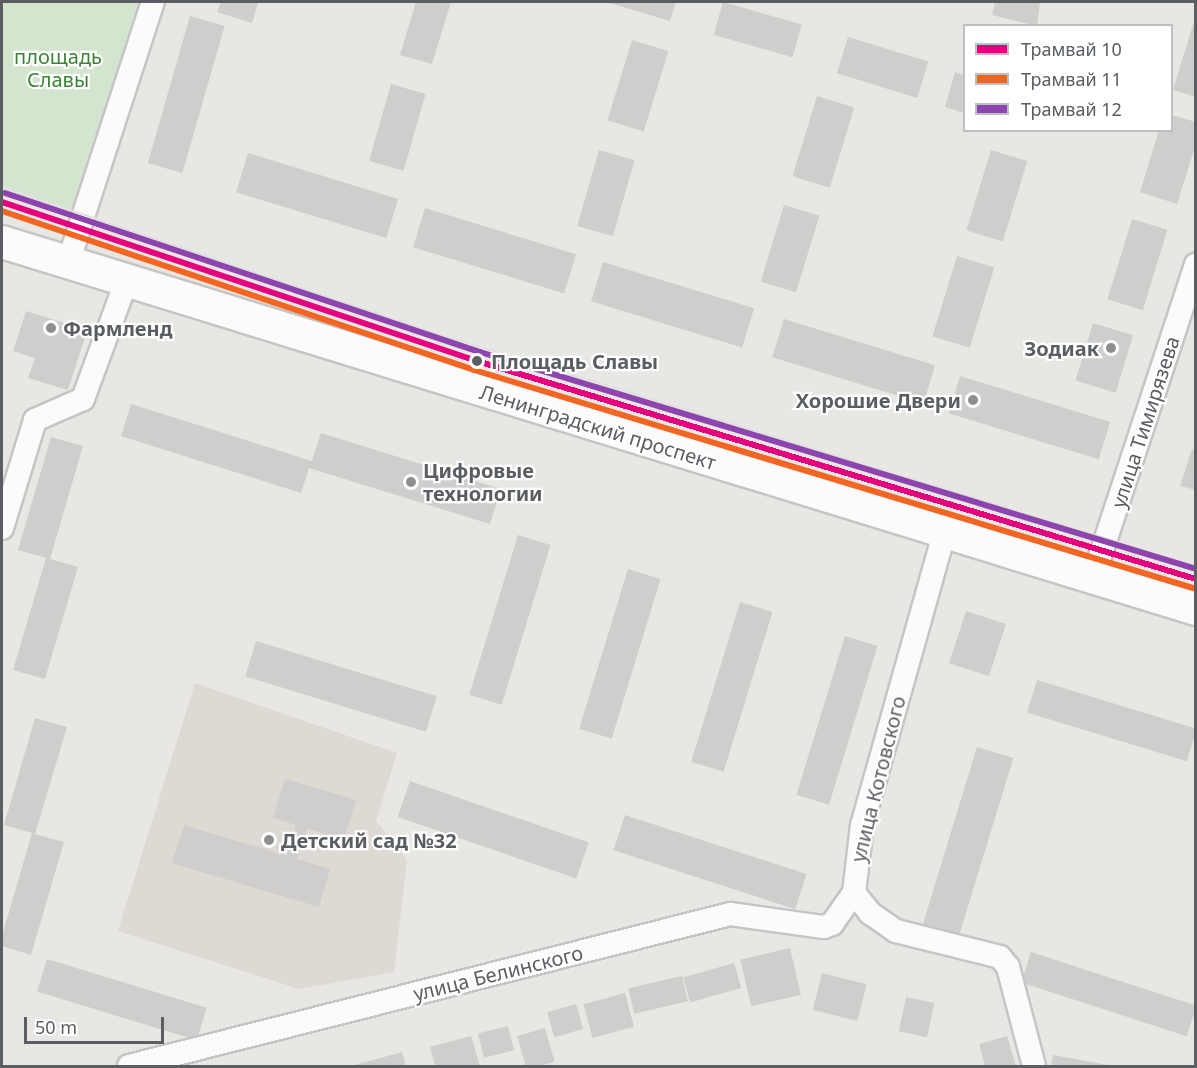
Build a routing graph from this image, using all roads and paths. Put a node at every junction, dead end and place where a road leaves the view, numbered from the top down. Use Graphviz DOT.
graph roads {
  1 [pos="153,2"];
  2 [pos="2,242"];
  3 [pos="68,263"];
  4 [pos="1196,265"];
  5 [pos="126,282"];
  6 [pos="2,528"];
  7 [pos="944,534"];
  8 [pos="1093,578"];
  9 [pos="1196,609"];
  10 [pos="854,893"];
  11 [pos="129,1066"];
  12 [pos="1034,1066"];
  1 -- 3 [label="street"];
  2 -- 3 [label="main road, Ленинградский проспект"];
  3 -- 5 [label="main road, Ленинградский проспект"];
  4 -- 8 [label="street, улица Тимирязева"];
  5 -- 6 [label="street"];
  5 -- 7 [label="main road, Ленинградский проспект"];
  7 -- 8 [label="main road, Ленинградский проспект"];
  7 -- 10 [label="street, улица Котовского"];
  8 -- 9 [label="main road, Ленинградский проспект"];
  10 -- 11 [label="street, улица Белинского"];
  10 -- 12 [label="street"];
}
